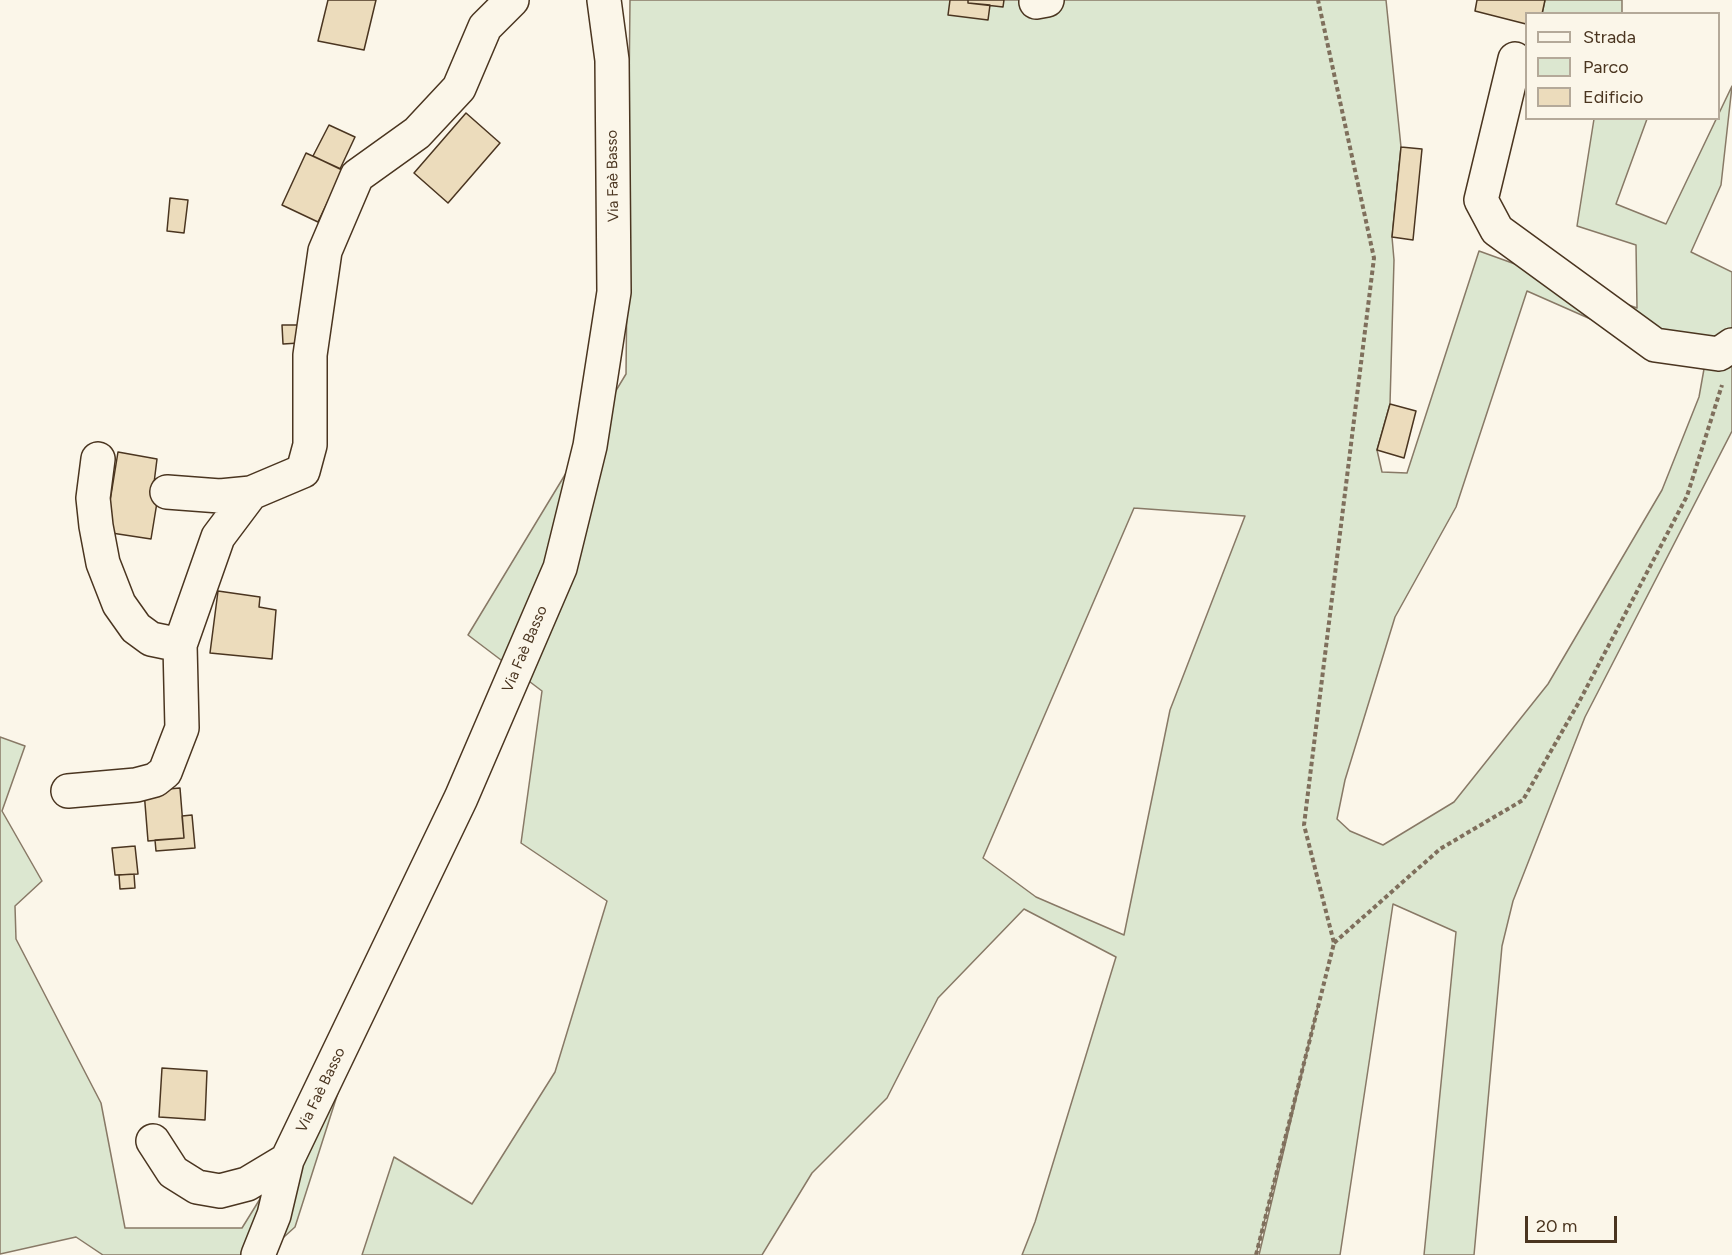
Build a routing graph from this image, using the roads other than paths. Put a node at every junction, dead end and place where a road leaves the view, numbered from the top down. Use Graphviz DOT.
graph roads {
  1 [pos="512,0"];
  2 [pos="604,0"];
  3 [pos="1515,59"];
  4 [pos="1731,346"];
  5 [pos="98,459"];
  6 [pos="167,492"];
  7 [pos="251,493"];
  8 [pos="180,645"];
  9 [pos="68,791"];
  10 [pos="153,1141"];
  11 [pos="287,1160"];
  12 [pos="258,1255"];
  1 -- 7 [label="street"];
  2 -- 11 [label="street, Via Faè Basso"];
  3 -- 4 [label="street"];
  5 -- 8 [label="street"];
  6 -- 7 [label="street"];
  7 -- 8 [label="street"];
  8 -- 9 [label="street"];
  10 -- 11 [label="street"];
  11 -- 12 [label="street, Via Faè Basso"];
}
